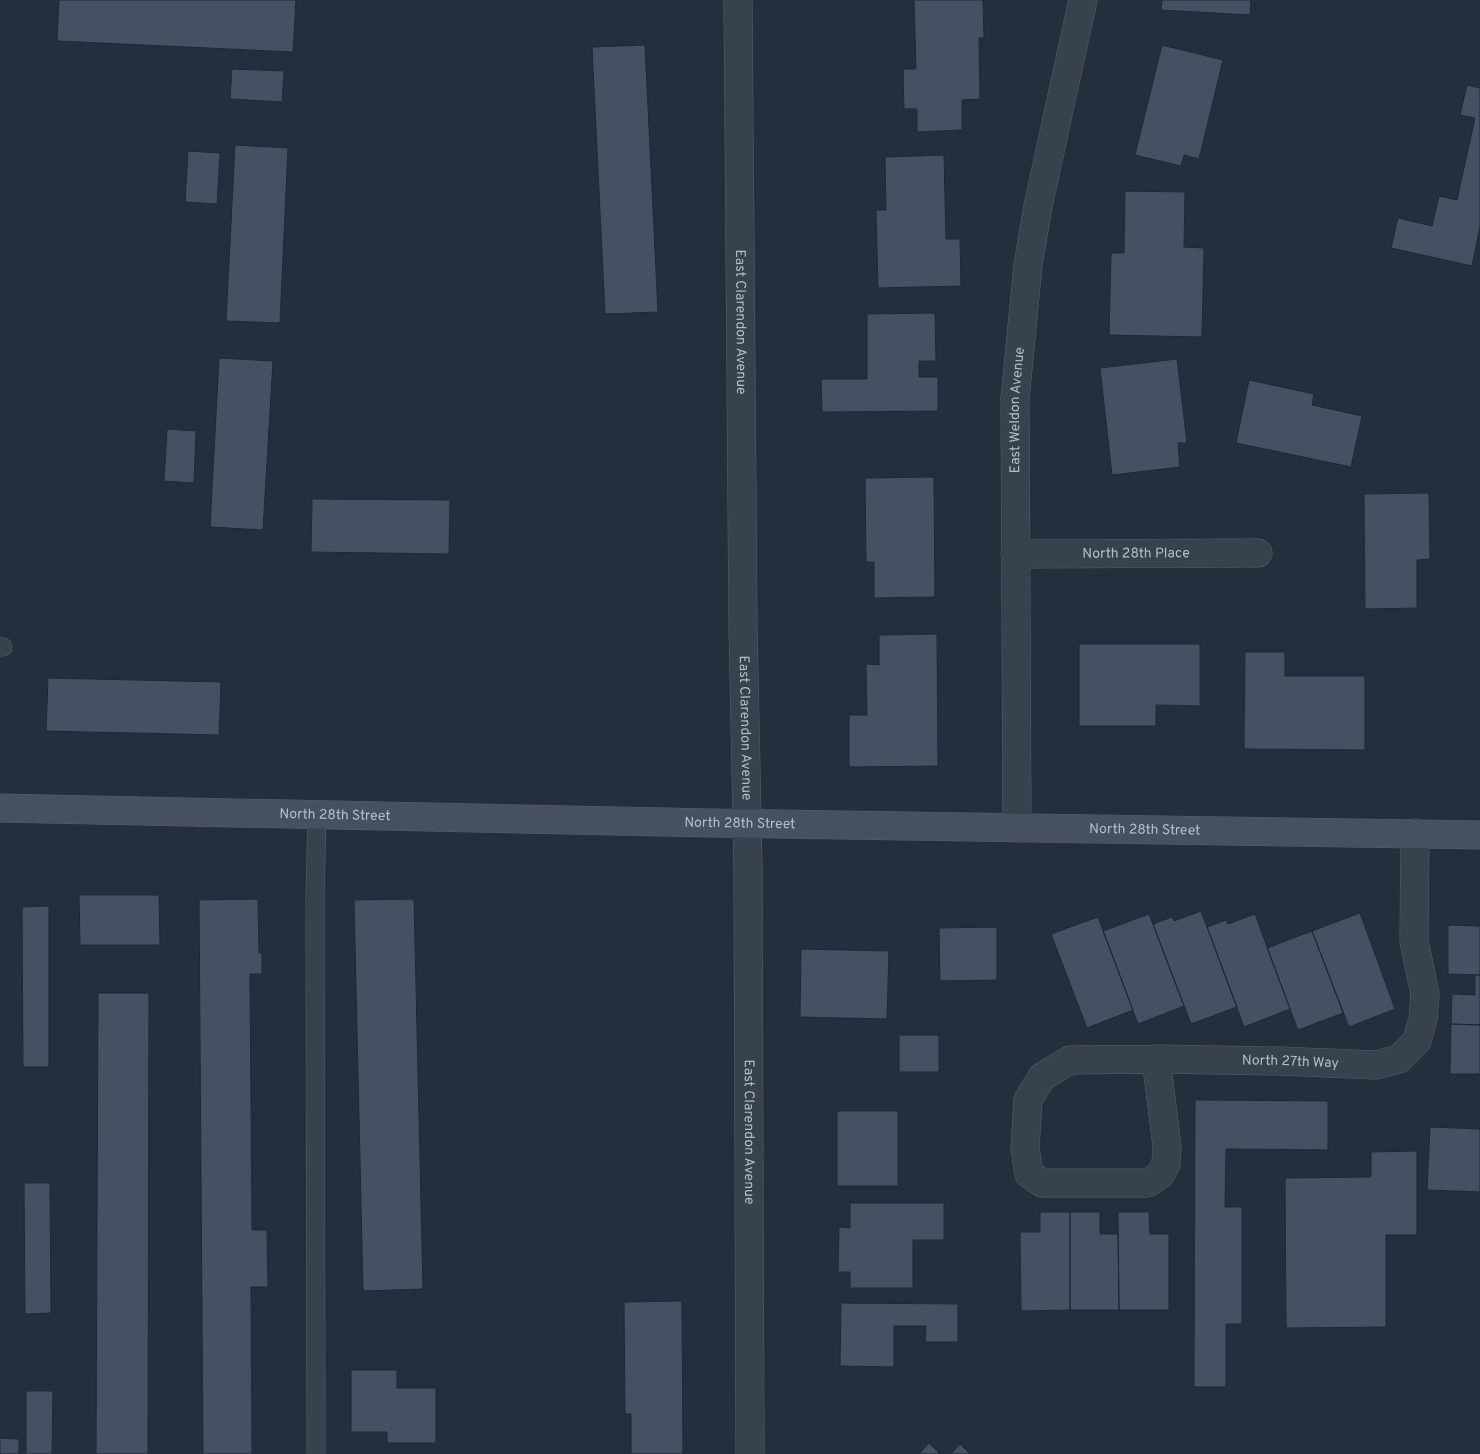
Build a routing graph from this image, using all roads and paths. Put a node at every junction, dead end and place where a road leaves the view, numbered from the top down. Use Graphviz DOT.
graph roads {
  1 [pos="738,0"];
  2 [pos="1083,0"];
  3 [pos="1258,552"];
  4 [pos="1015,554"];
  5 [pos="0,808"];
  6 [pos="317,815"];
  7 [pos="746,824"];
  8 [pos="1017,828"];
  9 [pos="1415,833"];
  10 [pos="1480,835"];
  11 [pos="1156,1059"];
  12 [pos="316,1454"];
  13 [pos="750,1454"];
  1 -- 7 [label="street, East Clarendon Avenue"];
  2 -- 4 [label="street, East Weldon Avenue"];
  3 -- 4 [label="street, North 28th Place"];
  4 -- 8 [label="street, East Weldon Avenue"];
  5 -- 6 [label="street, North 28th Street"];
  6 -- 7 [label="street, North 28th Street"];
  6 -- 12 [label="lane"];
  7 -- 8 [label="street, North 28th Street"];
  7 -- 13 [label="street, East Clarendon Avenue"];
  8 -- 9 [label="street, North 28th Street"];
  9 -- 10 [label="street, North 28th Street"];
  9 -- 11 [label="street, North 27th Way"];
  11 -- 11 [label="street, North 27th Way"];
}
